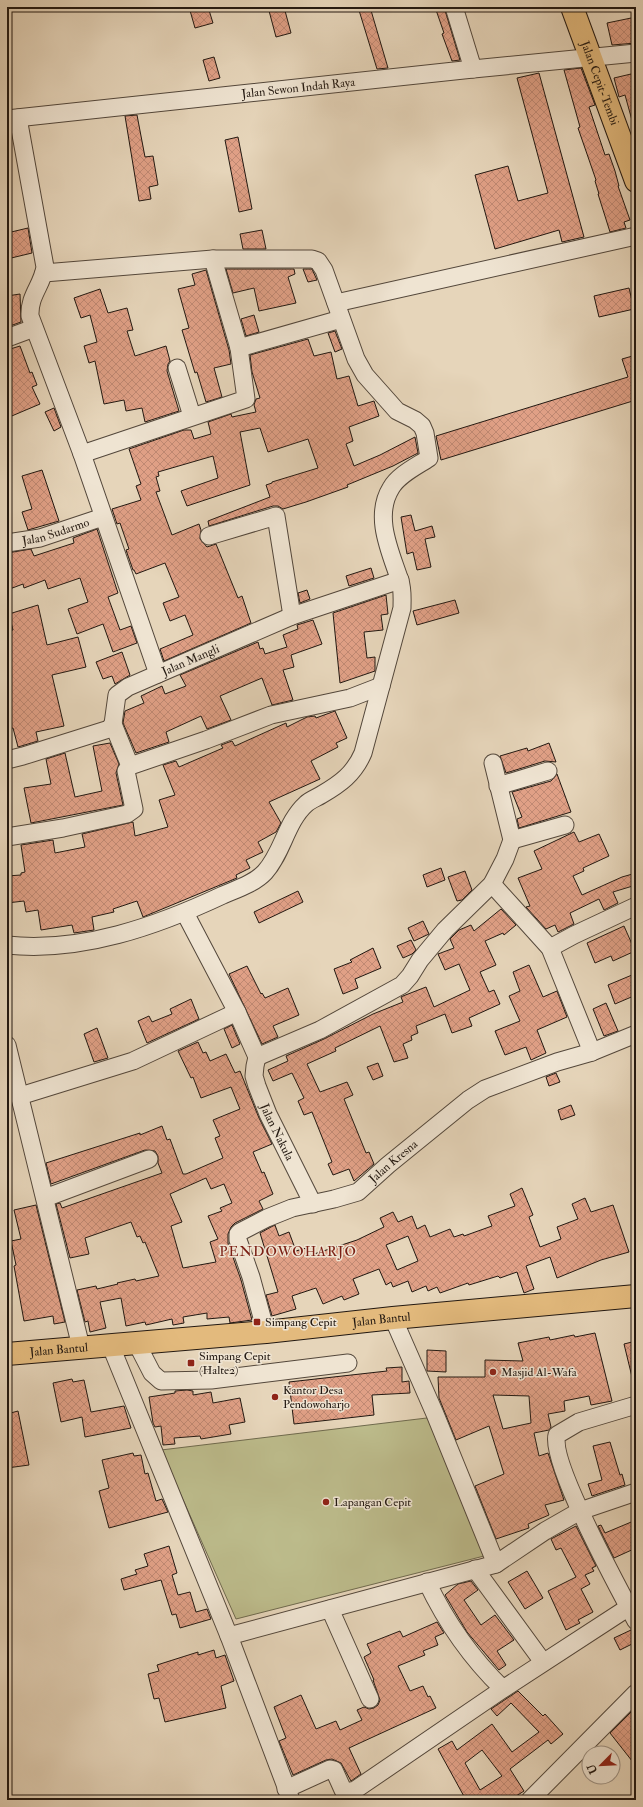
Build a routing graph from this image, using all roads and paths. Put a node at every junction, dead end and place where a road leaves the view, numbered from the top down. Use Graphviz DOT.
graph roads {
  1 [pos="454,7"];
  2 [pos="572,7"];
  3 [pos="636,54"];
  4 [pos="590,58"];
  5 [pos="473,69"];
  6 [pos="13,118"];
  7 [pos="636,180"];
  8 [pos="636,236"];
  9 [pos="213,259"];
  10 [pos="44,273"];
  11 [pos="338,311"];
  12 [pos="34,328"];
  13 [pos="7,338"];
  14 [pos="239,348"];
  15 [pos="177,368"];
  16 [pos="192,416"];
  17 [pos="82,454"];
  18 [pos="103,517"];
  19 [pos="209,536"];
  20 [pos="7,543"];
  21 [pos="400,580"];
  22 [pos="292,616"];
  23 [pos="158,674"];
  24 [pos="381,686"];
  25 [pos="113,724"];
  26 [pos="7,760"];
  27 [pos="493,763"];
  28 [pos="130,766"];
  29 [pos="548,771"];
  30 [pos="498,786"];
  31 [pos="565,825"];
  32 [pos="7,837"];
  33 [pos="512,840"];
  34 [pos="492,884"];
  35 [pos="635,907"];
  36 [pos="185,913"];
  37 [pos="7,945"];
  38 [pos="550,948"];
  39 [pos="237,1012"];
  40 [pos="636,1034"];
  41 [pos="7,1045"];
  42 [pos="592,1052"];
  43 [pos="257,1057"];
  44 [pos="20,1096"];
  45 [pos="149,1159"];
  46 [pos="45,1198"];
  47 [pos="313,1204"];
  48 [pos="636,1296"];
  49 [pos="392,1318"];
  50 [pos="266,1332"];
  51 [pos="136,1342"];
  52 [pos="110,1344"];
  53 [pos="81,1347"];
  54 [pos="7,1354"];
  55 [pos="348,1363"];
  56 [pos="636,1405"];
  57 [pos="636,1492"];
  58 [pos="580,1511"];
  59 [pos="496,1564"];
  60 [pos="476,1569"];
  61 [pos="427,1582"];
  62 [pos="330,1609"];
  63 [pos="633,1611"];
  64 [pos="229,1636"];
  65 [pos="544,1662"];
  66 [pos="502,1689"];
  67 [pos="636,1693"];
  68 [pos="370,1699"];
  69 [pos="289,1794"];
  70 [pos="530,1800"];
  1 -- 5 [label="street"];
  2 -- 4 [label="main road, Jalan Cepit-Tembi"];
  3 -- 4 [label="street, Jalan Sewon Indah Raya"];
  4 -- 5 [label="street, Jalan Sewon Indah Raya"];
  4 -- 7 [label="main road, Jalan Cepit-Tembi"];
  5 -- 6 [label="street, Jalan Sewon Indah Raya"];
  6 -- 10 [label="street"];
  8 -- 11 [label="street"];
  9 -- 10 [label="street"];
  9 -- 11 [label="street"];
  9 -- 14 [label="street"];
  10 -- 12 [label="street"];
  11 -- 14 [label="street"];
  11 -- 21 [label="street"];
  12 -- 13 [label="street"];
  12 -- 17 [label="street"];
  14 -- 16 [label="street"];
  15 -- 16 [label="street"];
  16 -- 17 [label="street"];
  17 -- 18 [label="street"];
  18 -- 20 [label="street, Jalan Sudarmo"];
  18 -- 23 [label="street"];
  19 -- 22 [label="street"];
  21 -- 22 [label="street, Jalan Mangli"];
  21 -- 24 [label="street"];
  22 -- 23 [label="street, Jalan Mangli"];
  23 -- 25 [label="street, Jalan Mangli"];
  24 -- 28 [label="street"];
  24 -- 36 [label="street"];
  25 -- 26 [label="street"];
  25 -- 28 [label="street"];
  27 -- 30 [label="street"];
  28 -- 32 [label="street"];
  29 -- 30 [label="street"];
  30 -- 33 [label="street"];
  31 -- 33 [label="street"];
  33 -- 34 [label="street"];
  34 -- 38 [label="street"];
  34 -- 43 [label="street"];
  35 -- 38 [label="street"];
  36 -- 37 [label="street"];
  36 -- 39 [label="street"];
  38 -- 42 [label="street"];
  39 -- 43 [label="street"];
  39 -- 44 [label="street"];
  40 -- 42 [label="street, Jalan Kresna"];
  41 -- 44 [label="street"];
  42 -- 47 [label="street, Jalan Kresna"];
  43 -- 47 [label="street, Jalan Nakula"];
  44 -- 46 [label="street"];
  45 -- 46 [label="street"];
  46 -- 53 [label="street"];
  47 -- 50 [label="street, Jalan Kresna"];
  48 -- 49 [label="main road, Jalan Bantul"];
  49 -- 50 [label="main road, Jalan Bantul"];
  49 -- 59 [label="street"];
  50 -- 51 [label="main road, Jalan Bantul"];
  51 -- 52 [label="main road, Jalan Bantul"];
  51 -- 55 [label="street"];
  52 -- 53 [label="main road, Jalan Bantul"];
  52 -- 64 [label="street"];
  53 -- 54 [label="main road, Jalan Bantul"];
  56 -- 58 [label="street"];
  57 -- 58 [label="street"];
  58 -- 59 [label="street"];
  58 -- 63 [label="street"];
  59 -- 60 [label="street"];
  60 -- 61 [label="street"];
  60 -- 65 [label="street"];
  61 -- 62 [label="street"];
  61 -- 66 [label="street"];
  62 -- 64 [label="street"];
  62 -- 68 [label="street"];
  63 -- 65 [label="street"];
  64 -- 69 [label="street"];
  65 -- 66 [label="street"];
  66 -- 69 [label="street"];
  67 -- 70 [label="street"];
}
